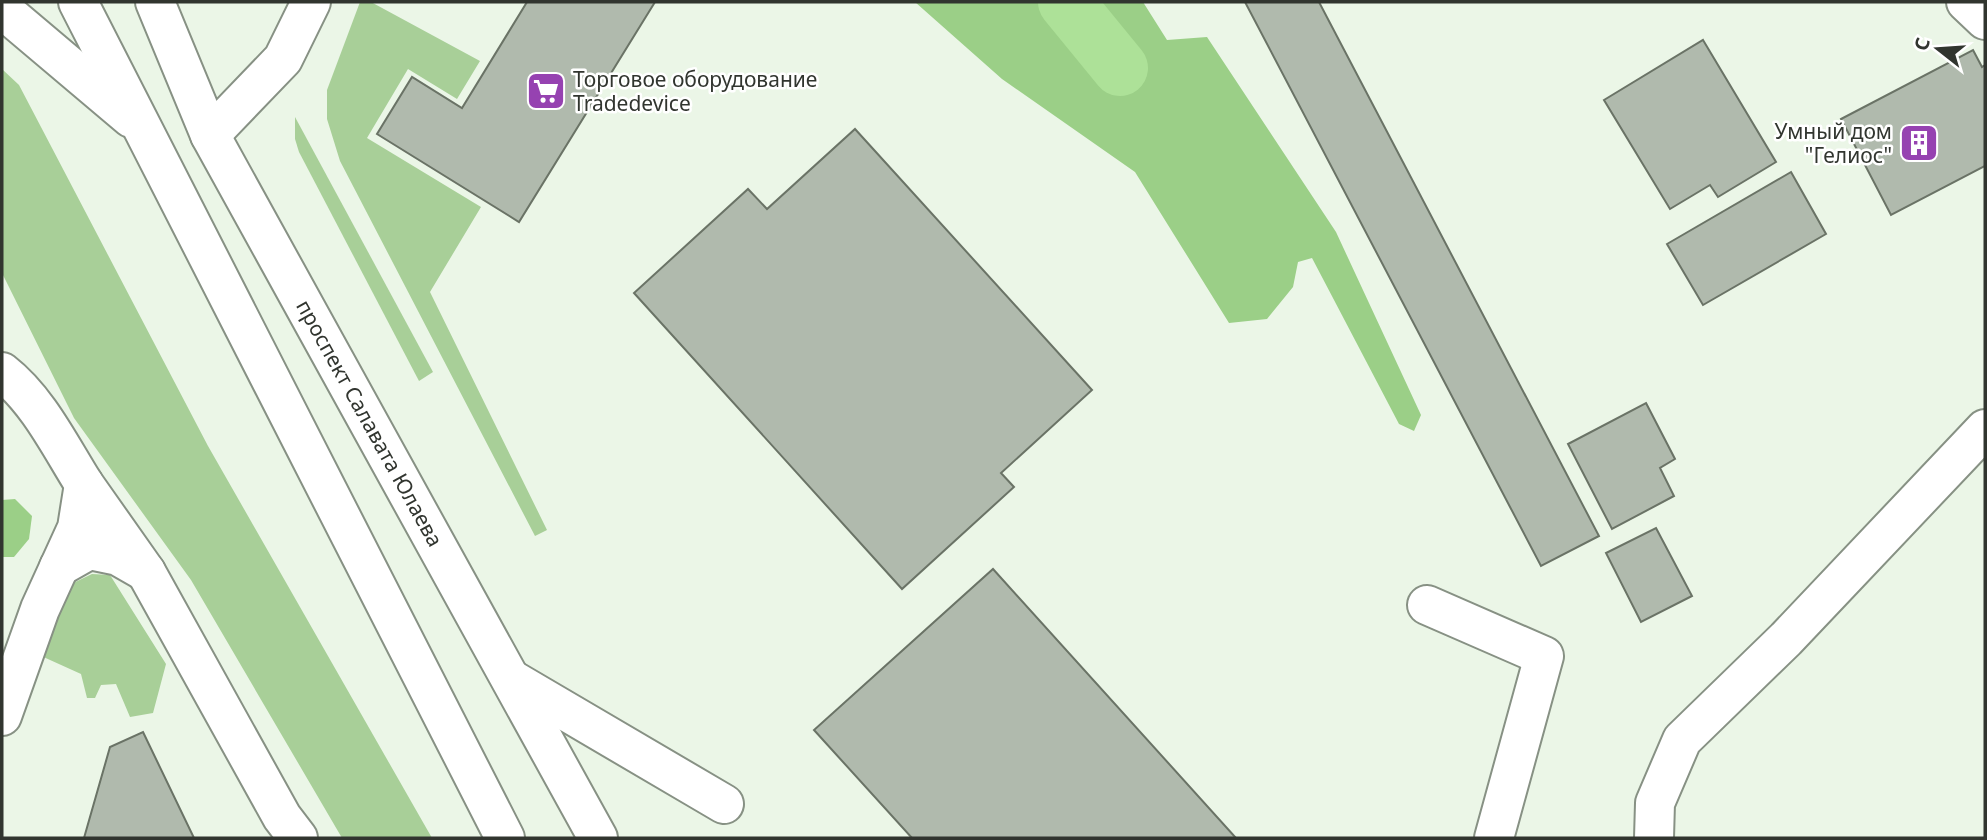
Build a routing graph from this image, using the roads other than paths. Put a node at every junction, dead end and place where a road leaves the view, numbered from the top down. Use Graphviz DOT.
graph roads {
  1 [pos="78,2"];
  2 [pos="155,2"];
  3 [pos="165,2"];
  4 [pos="311,2"];
  5 [pos="1966,2"];
  6 [pos="2,9"];
  7 [pos="1985,20"];
  8 [pos="174,43"];
  9 [pos="145,129"];
  10 [pos="210,135"];
  11 [pos="2,372"];
  12 [pos="1979,449"];
  13 [pos="84,484"];
  14 [pos="58,567"];
  15 [pos="145,572"];
  16 [pos="1427,605"];
  17 [pos="511,679"];
  18 [pos="2,716"];
  19 [pos="724,803"];
  20 [pos="298,838"];
  21 [pos="505,838"];
  22 [pos="598,838"];
  23 [pos="1494,838"];
  24 [pos="1654,838"];
  1 -- 9 [label="main road"];
  2 -- 8 [label="main road, проспект Салавата Юлаева"];
  3 -- 8 [label="main road"];
  4 -- 10 [label="main road"];
  5 -- 7 [label="main road"];
  6 -- 9 [label="main road"];
  8 -- 10 [label="main road, проспект Салавата Юлаева"];
  9 -- 21 [label="main road"];
  10 -- 17 [label="main road, проспект Салавата Юлаева"];
  11 -- 13 [label="main road"];
  12 -- 24 [label="main road"];
  13 -- 14 [label="main road"];
  13 -- 15 [label="main road"];
  14 -- 15 [label="main road"];
  14 -- 18 [label="main road"];
  15 -- 20 [label="main road"];
  16 -- 23 [label="main road"];
  17 -- 19 [label="main road"];
  17 -- 22 [label="main road, проспект Салавата Юлаева"];
}
